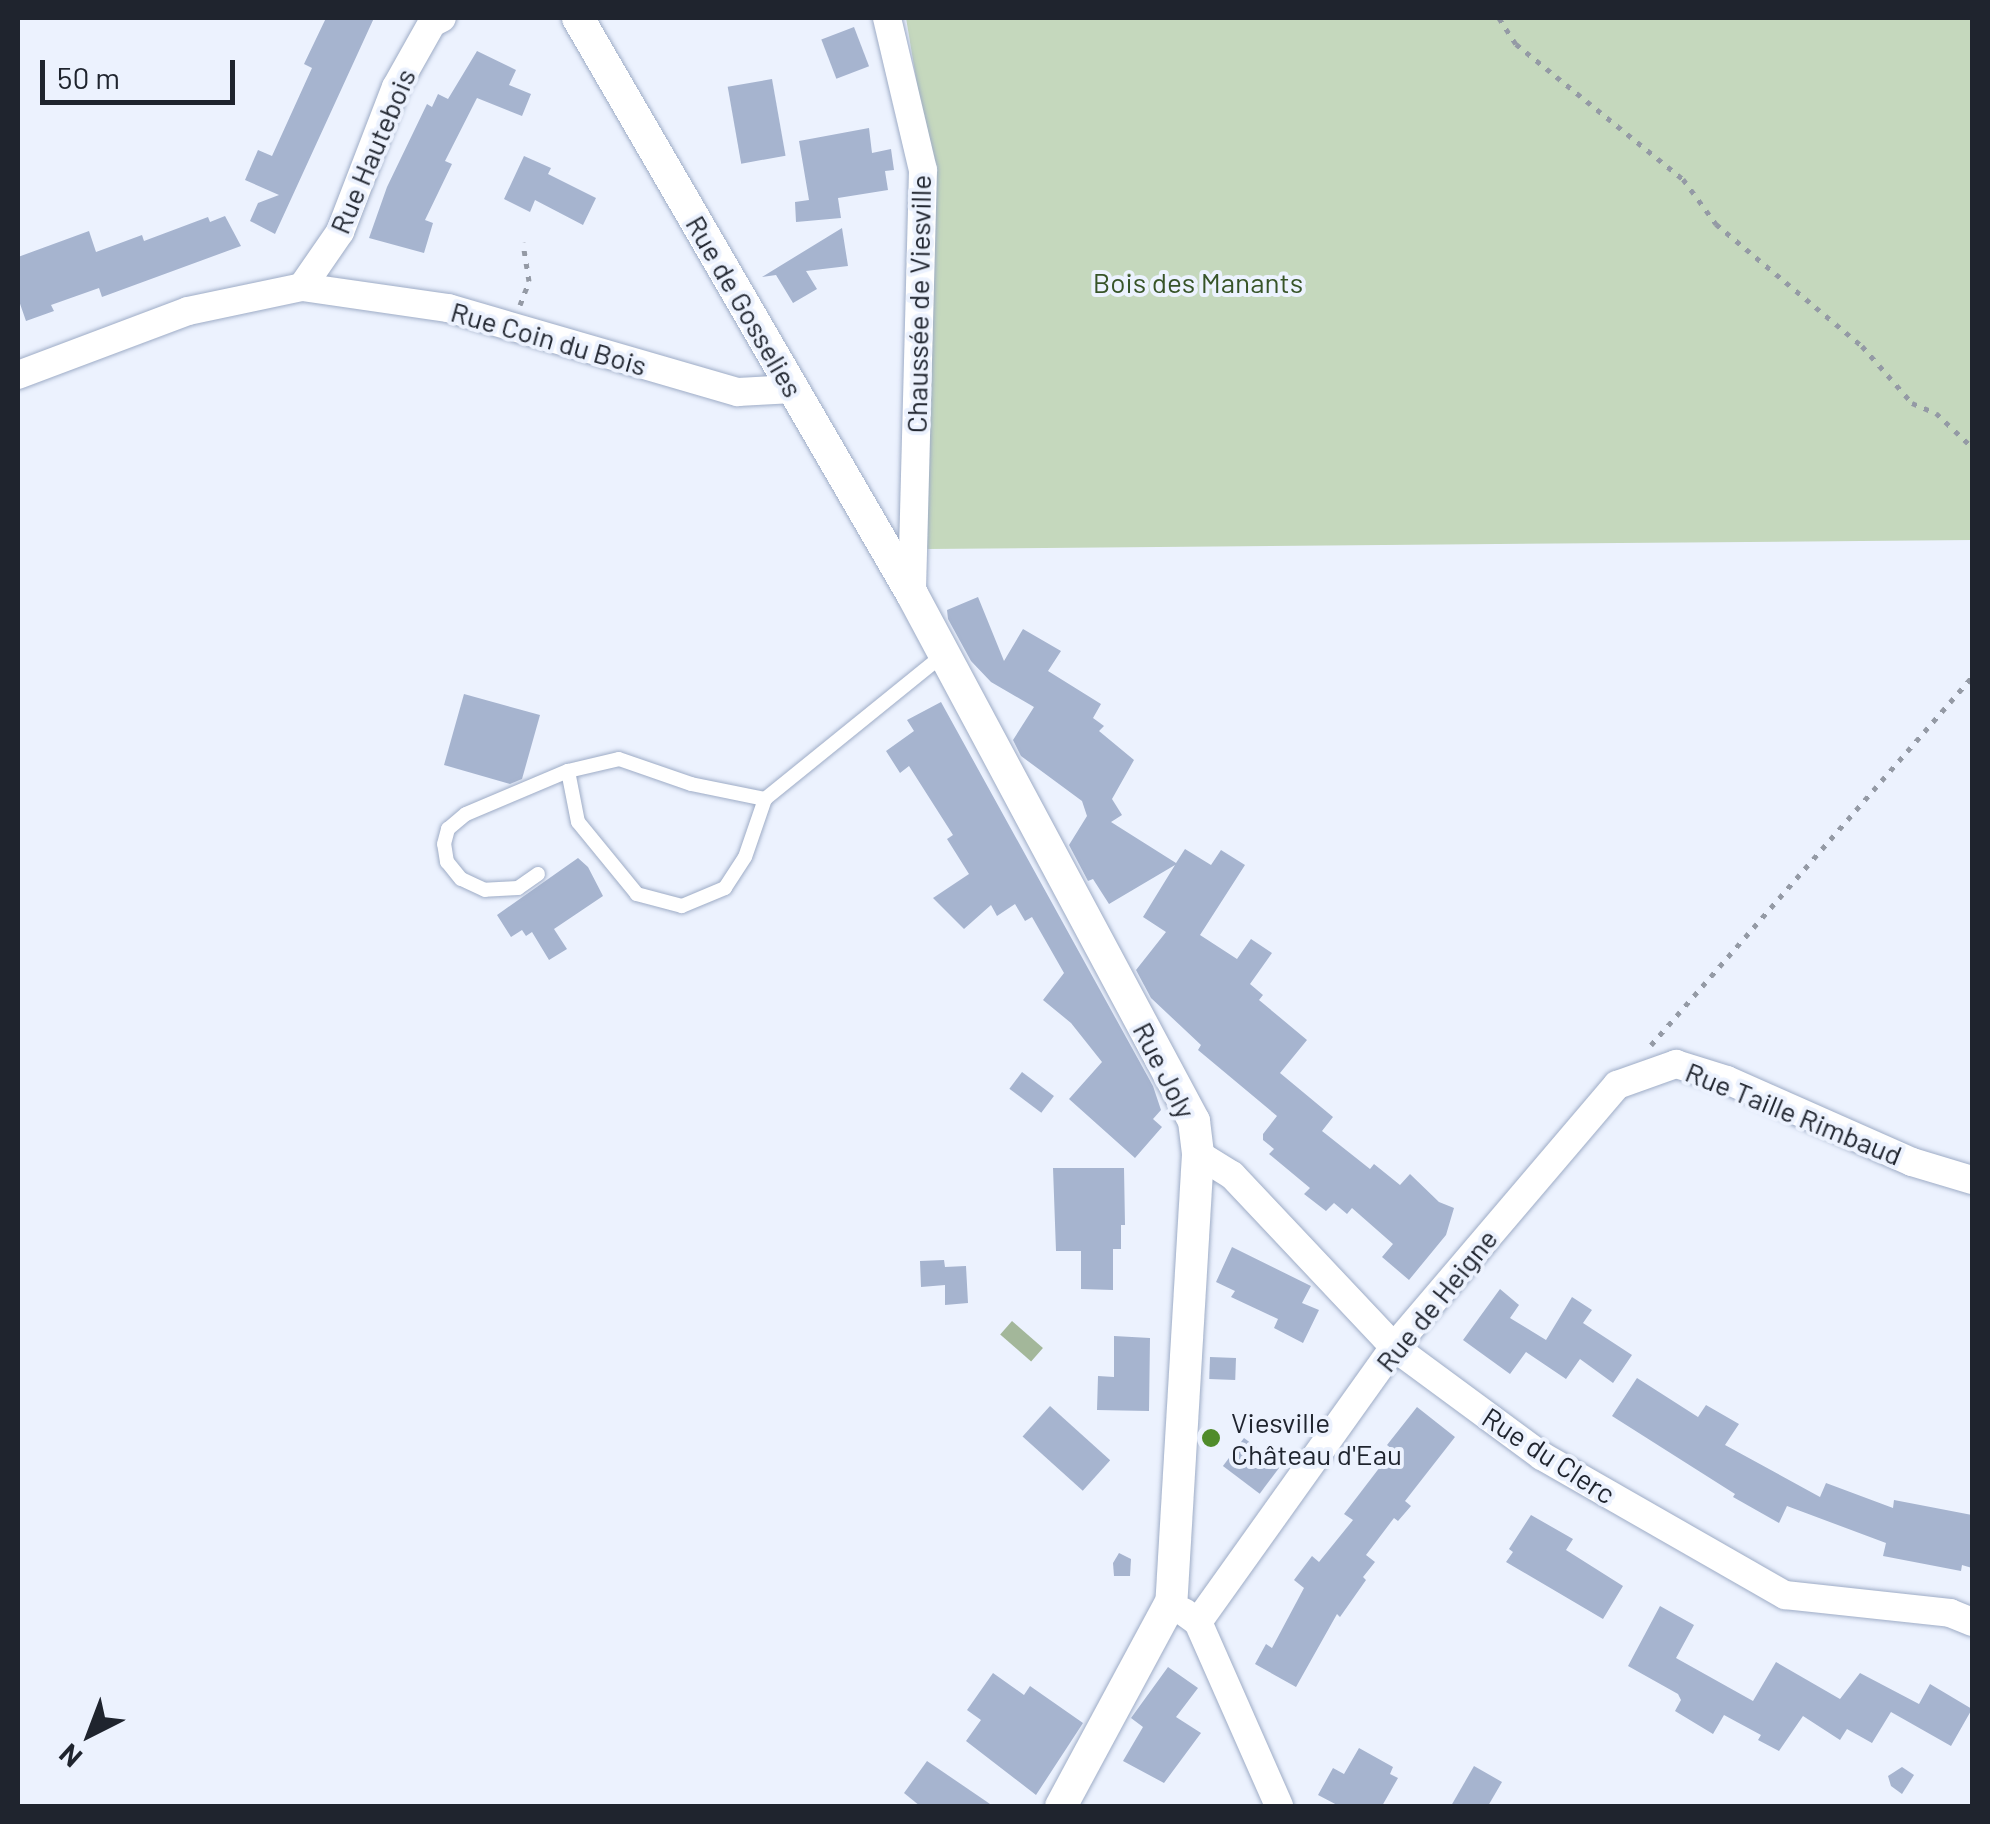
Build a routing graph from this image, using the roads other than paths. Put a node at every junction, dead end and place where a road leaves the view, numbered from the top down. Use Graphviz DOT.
graph roads {
  1 [pos="442,18"];
  2 [pos="578,18"];
  3 [pos="887,18"];
  4 [pos="302,287"];
  5 [pos="18,375"];
  6 [pos="793,389"];
  7 [pos="912,594"];
  8 [pos="944,654"];
  9 [pos="568,771"];
  10 [pos="765,799"];
  11 [pos="538,874"];
  12 [pos="1617,1086"];
  13 [pos="1198,1154"];
  14 [pos="1972,1180"];
  15 [pos="1394,1347"];
  16 [pos="1170,1602"];
  17 [pos="1198,1622"];
  18 [pos="1972,1622"];
  19 [pos="1061,1806"];
  20 [pos="1278,1806"];
  1 -- 4 [label="street, Rue Hautebois"];
  2 -- 6 [label="street, Rue de Gosselies"];
  3 -- 7 [label="street, Chaussée de Viesville"];
  4 -- 5 [label="street"];
  4 -- 6 [label="street, Rue Coin du Bois"];
  6 -- 7 [label="street, Rue de Gosselies"];
  7 -- 8 [label="street, Rue Joly"];
  8 -- 10 [label="lane"];
  8 -- 13 [label="street, Rue Joly"];
  9 -- 10 [label="lane"];
  9 -- 10 [label="lane"];
  9 -- 11 [label="lane"];
  12 -- 14 [label="street, Rue Taille Rimbaud"];
  12 -- 15 [label="street, Rue de Heigne"];
  13 -- 15 [label="street, Rue du Clerc"];
  13 -- 16 [label="street, Rue Joly"];
  15 -- 17 [label="street, Rue de Heigne"];
  15 -- 18 [label="street, Rue du Clerc"];
  16 -- 17 [label="street"];
  16 -- 19 [label="street"];
  17 -- 20 [label="street"];
}
